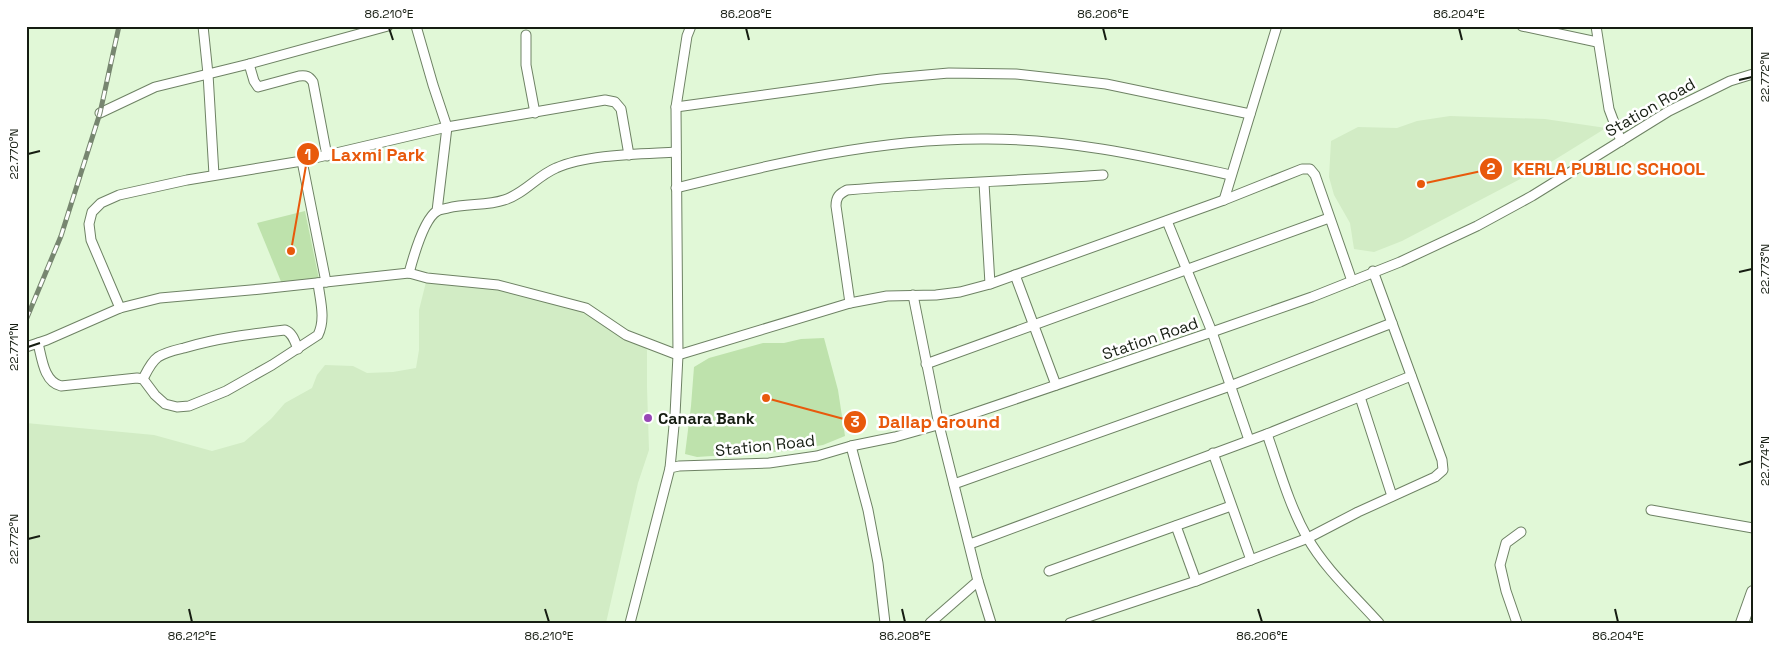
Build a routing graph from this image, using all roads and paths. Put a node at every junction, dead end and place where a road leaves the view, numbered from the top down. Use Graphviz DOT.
graph roads {
  1 [pos="203,26"];
  2 [pos="388,26"];
  3 [pos="416,26"];
  4 [pos="690,26"];
  5 [pos="1277,26"];
  6 [pos="1522,26"];
  7 [pos="1596,26"];
  8 [pos="526,36"];
  9 [pos="1597,42"];
  10 [pos="249,64"];
  11 [pos="208,74"];
  12 [pos="1753,74"];
  13 [pos="676,107"];
  14 [pos="535,113"];
  15 [pos="100,114"];
  16 [pos="1250,114"];
  17 [pos="447,127"];
  18 [pos="1621,141"];
  19 [pos="676,152"];
  20 [pos="629,154"];
  21 [pos="327,156"];
  22 [pos="302,161"];
  23 [pos="214,175"];
  24 [pos="1102,175"];
  25 [pos="1231,175"];
  26 [pos="984,183"];
  27 [pos="676,188"];
  28 [pos="1224,200"];
  29 [pos="437,211"];
  30 [pos="1330,218"];
  31 [pos="1167,221"];
  32 [pos="1187,270"];
  33 [pos="1374,271"];
  34 [pos="409,273"];
  35 [pos="1015,276"];
  36 [pos="1352,281"];
  37 [pos="322,283"];
  38 [pos="990,284"];
  39 [pos="913,295"];
  40 [pos="850,302"];
  41 [pos="120,308"];
  42 [pos="1392,323"];
  43 [pos="1034,325"];
  44 [pos="1212,332"];
  45 [pos="38,343"];
  46 [pos="26,347"];
  47 [pos="298,349"];
  48 [pos="678,354"];
  49 [pos="926,364"];
  50 [pos="1411,376"];
  51 [pos="143,379"];
  52 [pos="1056,386"];
  53 [pos="1230,386"];
  54 [pos="1360,397"];
  55 [pos="939,425"];
  56 [pos="1267,434"];
  57 [pos="1248,440"];
  58 [pos="851,446"];
  59 [pos="1213,453"];
  60 [pos="670,468"];
  61 [pos="954,484"];
  62 [pos="1392,496"];
  63 [pos="1231,506"];
  64 [pos="1651,510"];
  65 [pos="1176,526"];
  66 [pos="1753,528"];
  67 [pos="1521,532"];
  68 [pos="1308,538"];
  69 [pos="970,544"];
  70 [pos="1251,560"];
  71 [pos="1049,571"];
  72 [pos="978,581"];
  73 [pos="1196,581"];
  74 [pos="1753,592"];
  75 [pos="630,623"];
  76 [pos="885,623"];
  77 [pos="930,623"];
  78 [pos="992,623"];
  79 [pos="1070,623"];
  80 [pos="1379,623"];
  81 [pos="1517,623"];
  82 [pos="1742,623"];
  1 -- 11 [label="street"];
  2 -- 10 [label="street"];
  3 -- 17 [label="street"];
  4 -- 13 [label="street"];
  5 -- 16 [label="street"];
  6 -- 9 [label="street"];
  7 -- 9 [label="street"];
  8 -- 14 [label="street"];
  9 -- 18 [label="street"];
  10 -- 11 [label="street"];
  10 -- 21 [label="street"];
  11 -- 15 [label="street"];
  11 -- 23 [label="street"];
  12 -- 18 [label="street, Station Road"];
  13 -- 16 [label="street"];
  13 -- 19 [label="street"];
  14 -- 17 [label="street"];
  14 -- 20 [label="street"];
  16 -- 25 [label="street"];
  17 -- 21 [label="street"];
  17 -- 29 [label="street"];
  18 -- 33 [label="street, Station Road"];
  19 -- 20 [label="street"];
  19 -- 27 [label="street"];
  20 -- 29 [label="street"];
  21 -- 22 [label="street"];
  22 -- 23 [label="street"];
  22 -- 37 [label="street"];
  23 -- 41 [label="street"];
  24 -- 26 [label="street"];
  25 -- 27 [label="street"];
  25 -- 28 [label="street"];
  26 -- 38 [label="street"];
  26 -- 40 [label="street"];
  27 -- 48 [label="street"];
  28 -- 30 [label="street"];
  28 -- 31 [label="street"];
  29 -- 34 [label="street"];
  30 -- 32 [label="street"];
  30 -- 36 [label="street"];
  31 -- 32 [label="street"];
  31 -- 35 [label="street"];
  32 -- 43 [label="street"];
  32 -- 44 [label="street"];
  33 -- 36 [label="street, Station Road"];
  33 -- 42 [label="street"];
  34 -- 37 [label="street"];
  34 -- 48 [label="street"];
  35 -- 38 [label="street"];
  35 -- 43 [label="street"];
  36 -- 44 [label="street, Station Road"];
  37 -- 41 [label="street"];
  37 -- 47 [label="street"];
  38 -- 39 [label="street"];
  39 -- 40 [label="street"];
  39 -- 49 [label="street"];
  40 -- 48 [label="street"];
  41 -- 45 [label="street"];
  42 -- 50 [label="street"];
  42 -- 53 [label="street"];
  43 -- 49 [label="street"];
  43 -- 52 [label="street"];
  44 -- 52 [label="street, Station Road"];
  44 -- 53 [label="street"];
  45 -- 46 [label="street"];
  45 -- 51 [label="street"];
  47 -- 51 [label="street"];
  47 -- 51 [label="street"];
  48 -- 60 [label="street"];
  49 -- 55 [label="street"];
  50 -- 54 [label="street"];
  50 -- 62 [label="street"];
  52 -- 55 [label="street, Station Road"];
  53 -- 57 [label="street"];
  53 -- 61 [label="street"];
  54 -- 56 [label="street"];
  54 -- 62 [label="street"];
  55 -- 58 [label="street, Station Road"];
  55 -- 61 [label="street"];
  56 -- 57 [label="street"];
  56 -- 68 [label="street"];
  57 -- 59 [label="street"];
  58 -- 60 [label="street, Station Road"];
  58 -- 76 [label="street"];
  59 -- 63 [label="street"];
  59 -- 69 [label="street"];
  60 -- 75 [label="street"];
  61 -- 69 [label="street"];
  62 -- 68 [label="street"];
  63 -- 65 [label="street"];
  63 -- 70 [label="street"];
  64 -- 66 [label="street"];
  65 -- 71 [label="street"];
  65 -- 73 [label="street"];
  67 -- 81 [label="street"];
  68 -- 70 [label="street"];
  68 -- 80 [label="street"];
  69 -- 72 [label="street"];
  70 -- 73 [label="street"];
  72 -- 77 [label="street"];
  72 -- 78 [label="street"];
  73 -- 79 [label="street"];
  74 -- 82 [label="main road"];
}
